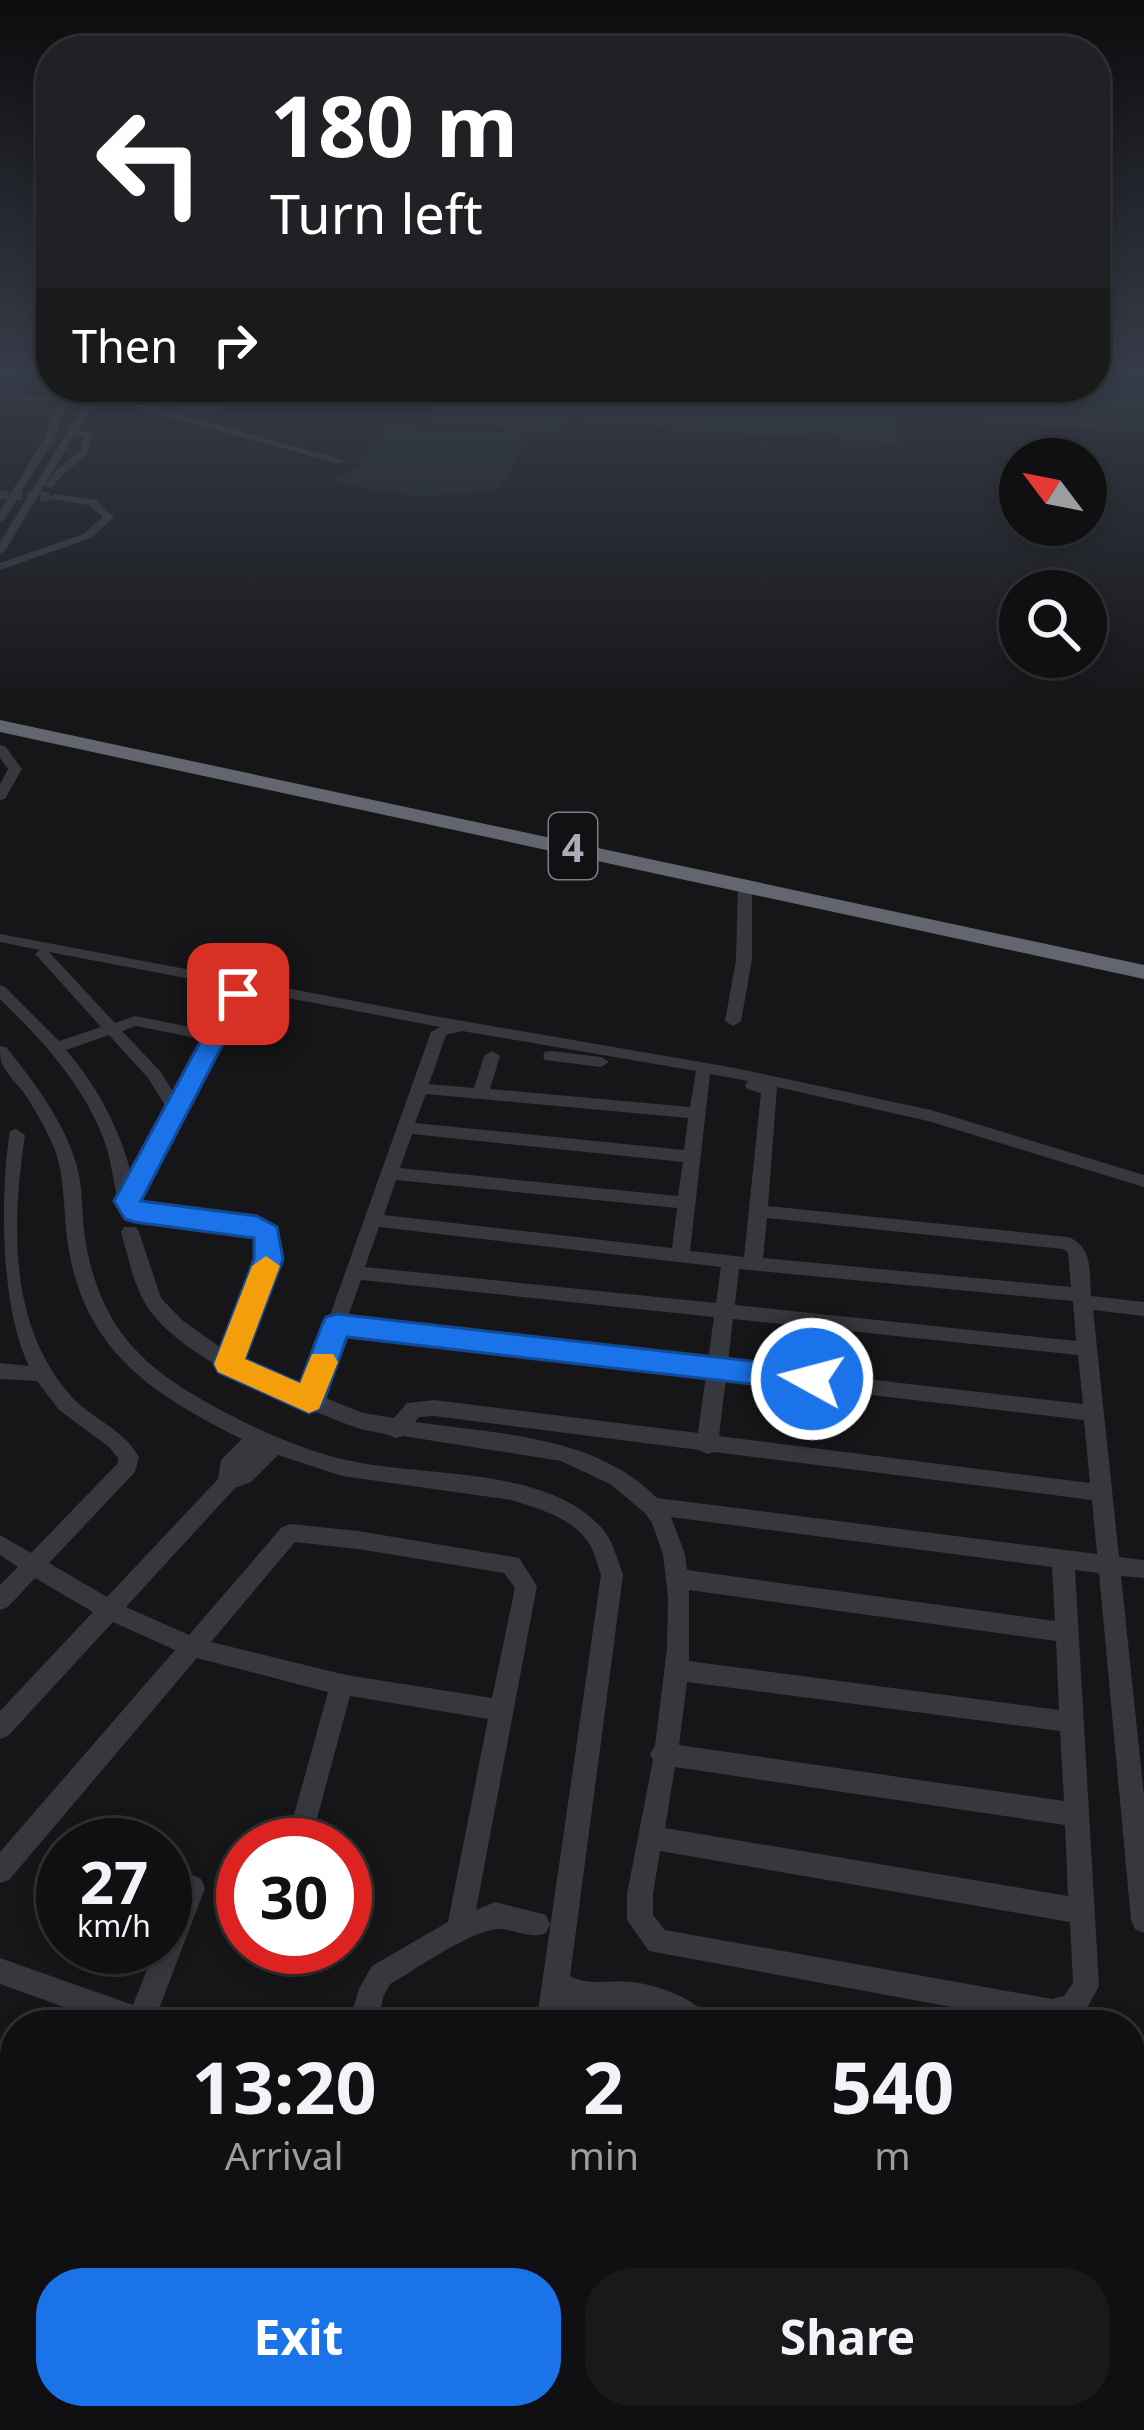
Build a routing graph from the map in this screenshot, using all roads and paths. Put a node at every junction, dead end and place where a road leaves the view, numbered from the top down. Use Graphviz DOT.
graph roads {
  1 [pos="20,485"];
  2 [pos="39,485"];
  3 [pos="52,485"];
  4 [pos="0,519"];
  5 [pos="0,550"];
  6 [pos="0,567"];
  7 [pos="1,734"];
  8 [pos="0,796"];
  9 [pos="745,883"];
  10 [pos="0,942"];
  11 [pos="43,954"];
  12 [pos="1144,973"];
  13 [pos="0,990"];
  14 [pos="733,1021"];
  15 [pos="112,1025"];
  16 [pos="482,1033"];
  17 [pos="217,1037"];
  18 [pos="58,1047"];
  19 [pos="0,1051"];
  20 [pos="492,1056"];
  21 [pos="550,1058"];
  22 [pos="702,1074"];
  23 [pos="420,1088"];
  24 [pos="481,1093"];
  25 [pos="177,1111"];
  26 [pos="697,1113"];
  27 [pos="406,1128"];
  28 [pos="16,1136"];
  29 [pos="692,1157"];
  30 [pos="152,1158"];
  31 [pos="124,1161"];
  32 [pos="390,1173"];
  33 [pos="1144,1181"];
  34 [pos="128,1201"];
  35 [pos="686,1203"];
  36 [pos="760,1211"];
  37 [pos="374,1220"];
  38 [pos="130,1232"];
  39 [pos="680,1256"];
  40 [pos="731,1262"];
  41 [pos="753,1264"];
  42 [pos="356,1273"];
  43 [pos="1082,1298"];
  44 [pos="3,1299"];
  45 [pos="1144,1309"];
  46 [pos="724,1312"];
  47 [pos="337,1325"];
  48 [pos="1087,1349"];
  49 [pos="229,1364"];
  50 [pos="717,1368"];
  51 [pos="0,1371"];
  52 [pos="38,1374"];
  53 [pos="309,1401"];
  54 [pos="1094,1414"];
  55 [pos="568,1426"];
  56 [pos="396,1430"];
  57 [pos="267,1441"];
  58 [pos="707,1446"];
  59 [pos="563,1453"];
  60 [pos="1102,1493"];
  61 [pos="647,1505"];
  62 [pos="0,1544"];
  63 [pos="1064,1559"];
  64 [pos="1109,1564"];
  65 [pos="33,1565"];
  66 [pos="1144,1569"];
  67 [pos="681,1579"];
  68 [pos="0,1600"];
  69 [pos="109,1610"];
  70 [pos="1066,1634"];
  71 [pos="193,1646"];
  72 [pos="676,1670"];
  73 [pos="341,1687"];
  74 [pos="501,1710"];
  75 [pos="1072,1722"];
  76 [pos="0,1727"];
  77 [pos="662,1754"];
  78 [pos="1078,1815"];
  79 [pos="305,1818"];
  80 [pos="649,1837"];
  81 [pos="0,1871"];
  82 [pos="1084,1912"];
  83 [pos="1144,1920"];
  84 [pos="536,1924"];
  85 [pos="459,1930"];
  86 [pos="0,1972"];
  87 [pos="162,1974"];
  88 [pos="557,1983"];
  89 [pos="111,2010"];
  90 [pos="150,2010"];
  91 [pos="366,2010"];
  92 [pos="552,2010"];
  93 [pos="677,2010"];
  94 [pos="1040,2010"];
  95 [pos="1060,2010"];
  1 -- 4 [label="street"];
  2 -- 5 [label="street"];
  3 -- 6 [label="street"];
  7 -- 8 [label="street"];
  7 -- 9 [label="highway, 4"];
  9 -- 12 [label="highway, 4"];
  9 -- 14 [label="street"];
  10 -- 11 [label="street"];
  10 -- 33 [label="street"];
  11 -- 15 [label="street"];
  11 -- 17 [label="street"];
  13 -- 18 [label="street"];
  15 -- 17 [label="street"];
  15 -- 18 [label="street"];
  15 -- 25 [label="street"];
  16 -- 23 [label="street"];
  17 -- 25 [label="street"];
  18 -- 31 [label="street"];
  19 -- 57 [label="street"];
  20 -- 24 [label="street"];
  21 -- 22 [label="street"];
  22 -- 26 [label="street"];
  22 -- 36 [label="street"];
  23 -- 24 [label="street"];
  23 -- 27 [label="street"];
  24 -- 26 [label="street"];
  25 -- 30 [label="street"];
  26 -- 29 [label="street"];
  27 -- 29 [label="street"];
  27 -- 32 [label="street"];
  28 -- 44 [label="street"];
  29 -- 35 [label="street"];
  30 -- 31 [label="street"];
  30 -- 34 [label="street"];
  31 -- 34 [label="street"];
  32 -- 35 [label="street"];
  32 -- 37 [label="street"];
  34 -- 49 [label="street"];
  35 -- 39 [label="street"];
  36 -- 41 [label="street"];
  36 -- 43 [label="street"];
  37 -- 39 [label="street"];
  37 -- 42 [label="street"];
  38 -- 49 [label="street"];
  39 -- 40 [label="street"];
  40 -- 41 [label="street"];
  40 -- 46 [label="street"];
  41 -- 43 [label="street"];
  42 -- 46 [label="street"];
  42 -- 47 [label="street"];
  43 -- 45 [label="street"];
  43 -- 48 [label="street"];
  44 -- 52 [label="street"];
  46 -- 48 [label="street"];
  46 -- 50 [label="street"];
  47 -- 50 [label="street"];
  47 -- 53 [label="street"];
  48 -- 54 [label="street"];
  49 -- 53 [label="street"];
  50 -- 54 [label="street"];
  50 -- 58 [label="street"];
  51 -- 52 [label="street"];
  52 -- 65 [label="street"];
  53 -- 56 [label="street"];
  54 -- 60 [label="street"];
  55 -- 56 [label="street"];
  55 -- 58 [label="street"];
  55 -- 59 [label="street"];
  56 -- 59 [label="street"];
  57 -- 69 [label="street"];
  57 -- 88 [label="street"];
  58 -- 60 [label="street"];
  59 -- 61 [label="street"];
  60 -- 64 [label="street"];
  61 -- 63 [label="street"];
  61 -- 67 [label="street"];
  62 -- 65 [label="street"];
  63 -- 64 [label="street"];
  63 -- 70 [label="street"];
  64 -- 66 [label="street"];
  64 -- 83 [label="street"];
  65 -- 68 [label="street"];
  65 -- 69 [label="street"];
  67 -- 70 [label="street"];
  67 -- 72 [label="street"];
  69 -- 71 [label="street"];
  69 -- 76 [label="street"];
  70 -- 75 [label="street"];
  71 -- 73 [label="street"];
  71 -- 74 [label="street"];
  71 -- 81 [label="street"];
  72 -- 75 [label="street"];
  72 -- 77 [label="street"];
  73 -- 74 [label="street"];
  73 -- 79 [label="street"];
  74 -- 85 [label="street"];
  75 -- 78 [label="street"];
  77 -- 78 [label="street"];
  77 -- 80 [label="street"];
  78 -- 82 [label="street"];
  80 -- 82 [label="street"];
  80 -- 94 [label="street"];
  82 -- 95 [label="street"];
  84 -- 85 [label="street"];
  85 -- 91 [label="street"];
  86 -- 89 [label="street"];
  87 -- 90 [label="street"];
  88 -- 92 [label="street"];
  88 -- 93 [label="street"];
}
